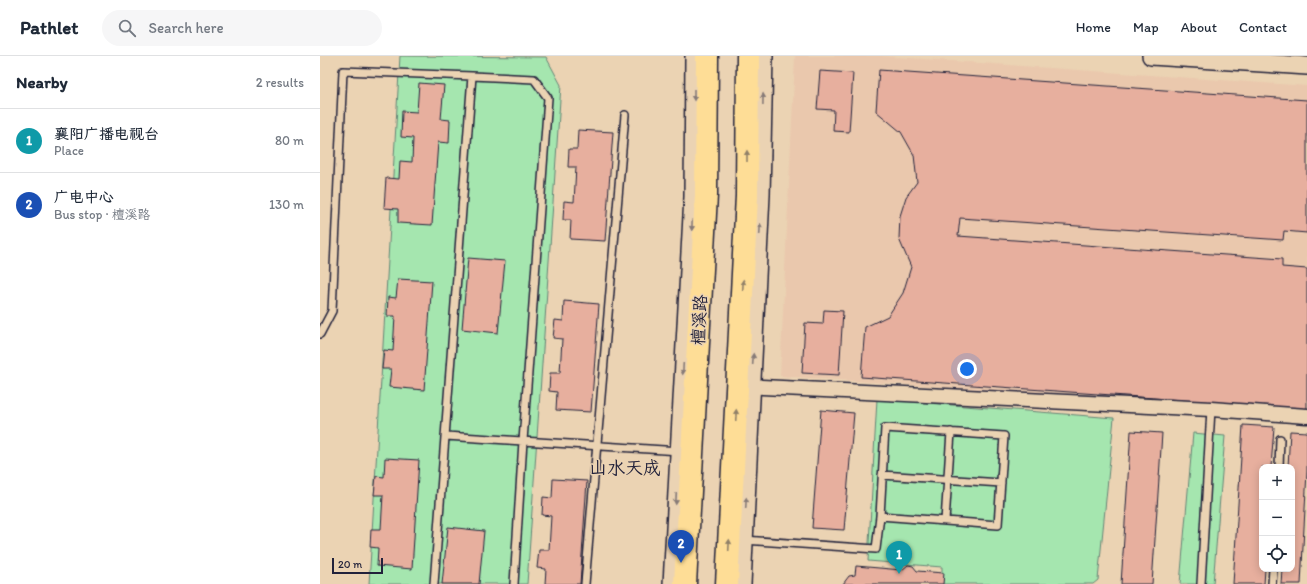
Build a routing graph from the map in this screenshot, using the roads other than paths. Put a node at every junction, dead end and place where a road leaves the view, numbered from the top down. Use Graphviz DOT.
graph roads {
  1 [pos="694,56"];
  2 [pos="707,56"];
  3 [pos="748,56"];
  4 [pos="764,56"];
  5 [pos="1151,56"];
  6 [pos="1307,66"];
  7 [pos="472,76"];
  8 [pos="625,115"];
  9 [pos="320,334"];
  10 [pos="745,386"];
  11 [pos="1212,409"];
  12 [pos="1307,416"];
  13 [pos="951,432"];
  14 [pos="446,436"];
  15 [pos="1280,440"];
  16 [pos="523,441"];
  17 [pos="597,446"];
  18 [pos="686,451"];
  19 [pos="1279,464"];
  20 [pos="882,475"];
  21 [pos="948,479"];
  22 [pos="1001,483"];
  23 [pos="880,516"];
  24 [pos="945,521"];
  25 [pos="744,540"];
  26 [pos="1273,572"];
  27 [pos="434,584"];
  28 [pos="514,584"];
  29 [pos="585,584"];
  30 [pos="672,584"];
  31 [pos="685,584"];
  32 [pos="727,584"];
  33 [pos="742,584"];
  34 [pos="1201,584"];
  35 [pos="1272,584"];
  1 -- 18 [label="street, one-way"];
  2 -- 18 [label="main road, 檀溪路"];
  10 -- 3 [label="main road, one-way"];
  10 -- 4 [label="street, one-way"];
  5 -- 6 [label="street"];
  7 -- 9 [label="lane"];
  7 -- 14 [label="lane"];
  7 -- 16 [label="lane"];
  8 -- 17 [label="lane"];
  10 -- 11 [label="street"];
  25 -- 10 [label="street, one-way"];
  32 -- 10 [label="main road, one-way"];
  11 -- 12 [label="street"];
  11 -- 34 [label="lane"];
  13 -- 20 [label="lane"];
  13 -- 21 [label="lane"];
  13 -- 22 [label="lane"];
  14 -- 16 [label="lane"];
  14 -- 27 [label="lane"];
  15 -- 19 [label="lane"];
  16 -- 17 [label="lane"];
  16 -- 28 [label="lane"];
  17 -- 18 [label="lane"];
  17 -- 29 [label="lane"];
  18 -- 30 [label="street, one-way"];
  18 -- 31 [label="main road, 檀溪路"];
  20 -- 21 [label="lane"];
  20 -- 23 [label="lane"];
  21 -- 22 [label="lane"];
  21 -- 24 [label="lane"];
  22 -- 24 [label="lane"];
  23 -- 24 [label="lane"];
  23 -- 25 [label="lane"];
  25 -- 33 [label="street"];
  26 -- 35 [label="lane"];
}
